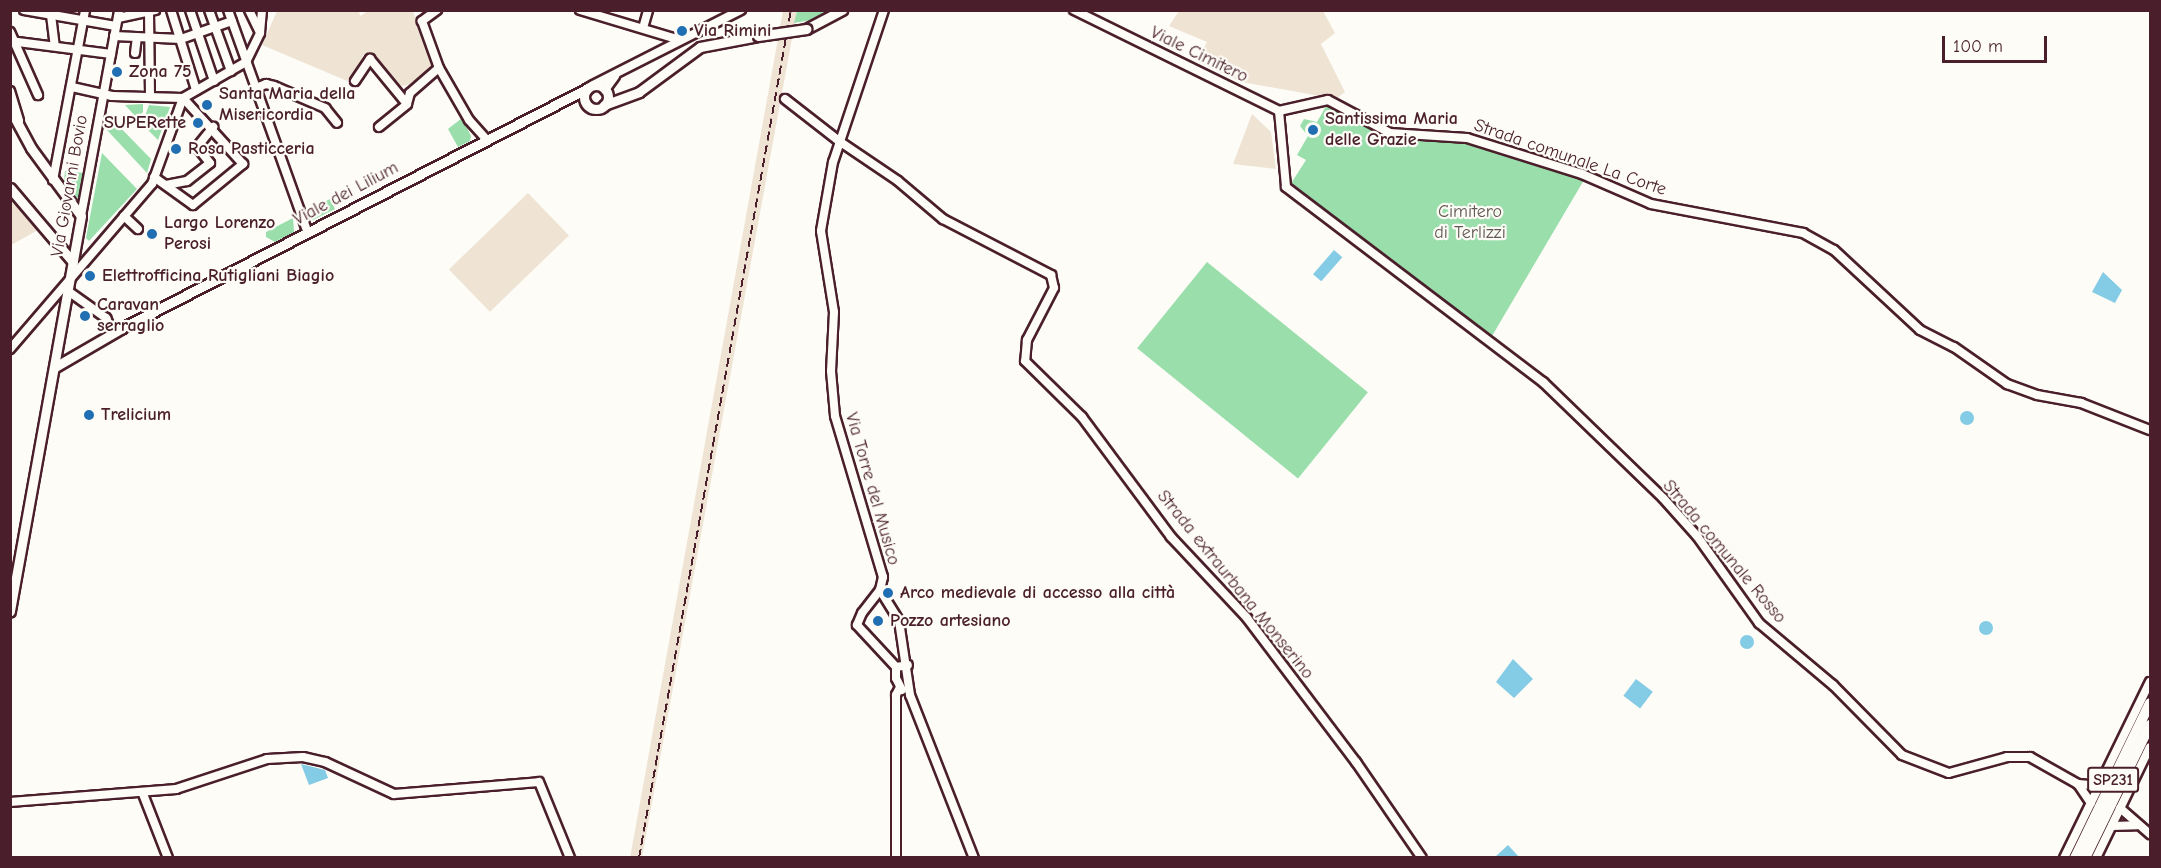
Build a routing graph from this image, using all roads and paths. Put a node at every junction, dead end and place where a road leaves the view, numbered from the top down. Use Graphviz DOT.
graph roads {
  1 [pos="24,10"];
  2 [pos="85,10"];
  3 [pos="171,10"];
  4 [pos="190,10"];
  5 [pos="209,10"];
  6 [pos="228,10"];
  7 [pos="249,10"];
  8 [pos="262,10"];
  9 [pos="437,10"];
  10 [pos="580,10"];
  11 [pos="610,10"];
  12 [pos="648,10"];
  13 [pos="741,10"];
  14 [pos="842,10"];
  15 [pos="884,10"];
  16 [pos="1074,10"];
  17 [pos="152,11"];
  18 [pos="51,15"];
  19 [pos="600,16"];
  20 [pos="118,18"];
  21 [pos="83,20"];
  22 [pos="232,21"];
  23 [pos="214,27"];
  24 [pos="643,28"];
  25 [pos="198,33"];
  26 [pos="260,33"];
  27 [pos="114,36"];
  28 [pos="137,37"];
  29 [pos="149,37"];
  30 [pos="12,38"];
  31 [pos="181,39"];
  32 [pos="680,40"];
  33 [pos="55,46"];
  34 [pos="78,49"];
  35 [pos="135,53"];
  36 [pos="111,54"];
  37 [pos="246,63"];
  38 [pos="627,67"];
  39 [pos="439,68"];
  40 [pos="231,71"];
  41 [pos="214,81"];
  42 [pos="355,81"];
  43 [pos="591,86"];
  44 [pos="72,87"];
  45 [pos="256,88"];
  46 [pos="196,90"];
  47 [pos="10,91"];
  48 [pos="606,91"];
  49 [pos="104,92"];
  50 [pos="635,94"];
  51 [pos="38,95"];
  52 [pos="150,96"];
  53 [pos="183,98"];
  54 [pos="786,99"];
  55 [pos="586,102"];
  56 [pos="559,103"];
  57 [pos="407,104"];
  58 [pos="604,105"];
  59 [pos="10,109"];
  60 [pos="1279,111"];
  61 [pos="19,123"];
  62 [pos="337,123"];
  63 [pos="213,127"];
  64 [pos="379,127"];
  65 [pos="486,139"];
  66 [pos="839,141"];
  67 [pos="154,177"];
  68 [pos="53,180"];
  69 [pos="169,187"];
  70 [pos="10,189"];
  71 [pos="168,199"];
  72 [pos="81,216"];
  73 [pos="124,216"];
  74 [pos="138,230"];
  75 [pos="308,233"];
  76 [pos="77,240"];
  77 [pos="58,242"];
  78 [pos="96,247"];
  79 [pos="75,250"];
  80 [pos="86,260"];
  81 [pos="73,262"];
  82 [pos="69,287"];
  83 [pos="113,333"];
  84 [pos="10,349"];
  85 [pos="55,367"];
  86 [pos="2151,430"];
  87 [pos="880,590"];
  88 [pos="10,612"];
  89 [pos="908,665"];
  90 [pos="896,667"];
  91 [pos="2151,682"];
  92 [pos="909,686"];
  93 [pos="899,689"];
  94 [pos="2151,704"];
  95 [pos="2151,725"];
  96 [pos="2151,747"];
  97 [pos="2078,784"];
  98 [pos="2099,786"];
  99 [pos="143,794"];
  100 [pos="10,802"];
  101 [pos="2091,803"];
  102 [pos="2120,808"];
  103 [pos="2137,825"];
  104 [pos="2112,826"];
  105 [pos="2151,834"];
  106 [pos="168,858"];
  107 [pos="570,858"];
  108 [pos="896,858"];
  109 [pos="974,858"];
  110 [pos="1422,858"];
  111 [pos="2064,858"];
  112 [pos="2074,858"];
  113 [pos="2085,858"];
  114 [pos="2096,858"];
  1 -- 18 [label="street"];
  2 -- 21 [label="street"];
  3 -- 31 [label="street"];
  4 -- 25 [label="street"];
  5 -- 23 [label="street"];
  6 -- 22 [label="street"];
  7 -- 26 [label="street"];
  8 -- 26 [label="street"];
  9 -- 39 [label="street"];
  10 -- 19 [label="street"];
  11 -- 19 [label="street"];
  12 -- 24 [label="street"];
  13 -- 32 [label="street"];
  14 -- 50 [label="main road, Viale dei Lilium, bridge"];
  15 -- 66 [label="street, Via Torre del Musico"];
  16 -- 60 [label="street, Viale Cimitero"];
  17 -- 20 [label="street"];
  17 -- 29 [label="street"];
  18 -- 21 [label="street"];
  18 -- 33 [label="street"];
  19 -- 24 [label="street"];
  20 -- 21 [label="street"];
  20 -- 27 [label="street, Via Giovanni Bovio"];
  21 -- 34 [label="street"];
  22 -- 23 [label="street"];
  22 -- 37 [label="street"];
  23 -- 25 [label="street"];
  23 -- 40 [label="street"];
  24 -- 32 [label="street"];
  25 -- 31 [label="street"];
  25 -- 41 [label="street"];
  26 -- 37 [label="street"];
  27 -- 28 [label="street"];
  27 -- 36 [label="street, Via Giovanni Bovio"];
  28 -- 29 [label="street"];
  28 -- 35 [label="street"];
  29 -- 31 [label="street"];
  29 -- 52 [label="street"];
  30 -- 33 [label="street"];
  30 -- 51 [label="street"];
  31 -- 46 [label="street"];
  32 -- 38 [label="street"];
  33 -- 34 [label="street"];
  34 -- 36 [label="street"];
  34 -- 44 [label="street"];
  36 -- 49 [label="street, Via Giovanni Bovio"];
  37 -- 40 [label="street"];
  37 -- 45 [label="street"];
  38 -- 43 [label="street"];
  38 -- 48 [label="street"];
  39 -- 57 [label="street"];
  39 -- 65 [label="street"];
  40 -- 41 [label="street"];
  41 -- 46 [label="street"];
  42 -- 57 [label="street"];
  43 -- 48 [label="main road"];
  43 -- 55 [label="main road"];
  43 -- 56 [label="main road, Viale dei Lilium"];
  44 -- 49 [label="street"];
  44 -- 68 [label="street"];
  45 -- 62 [label="street"];
  45 -- 75 [label="street"];
  46 -- 53 [label="street"];
  47 -- 61 [label="street"];
  48 -- 50 [label="main road"];
  48 -- 58 [label="main road"];
  49 -- 52 [label="street"];
  49 -- 72 [label="street, Via Giovanni Bovio"];
  50 -- 58 [label="main road, Viale dei Lilium"];
  52 -- 53 [label="street"];
  53 -- 63 [label="street"];
  53 -- 67 [label="street"];
  54 -- 66 [label="street"];
  55 -- 56 [label="main road, Viale dei Lilium"];
  55 -- 58 [label="main road, Viale dei Lilium"];
  56 -- 65 [label="main road, Viale dei Lilium"];
  57 -- 64 [label="street"];
  59 -- 61 [label="main road"];
  60 -- 86 [label="street, Strada comunale La Corte"];
  60 -- 97 [label="street, Strada comunale Rosso"];
  61 -- 68 [label="main road"];
  63 -- 69 [label="street"];
  63 -- 69 [label="street"];
  65 -- 75 [label="main road, Viale dei Lilium"];
  66 -- 87 [label="street, Via Torre del Musico"];
  66 -- 110 [label="street, Strada extraurbana Monserino"];
  67 -- 69 [label="street"];
  67 -- 73 [label="street"];
  68 -- 72 [label="main road"];
  69 -- 71 [label="street"];
  70 -- 77 [label="main road"];
  72 -- 76 [label="main road, Via Giovanni Bovio"];
  73 -- 74 [label="street"];
  73 -- 78 [label="street"];
  75 -- 83 [label="main road, Viale dei Lilium"];
  76 -- 77 [label="main road"];
  76 -- 79 [label="main road, Via Giovanni Bovio"];
  77 -- 81 [label="main road"];
  78 -- 79 [label="street"];
  78 -- 80 [label="street"];
  79 -- 81 [label="main road, Via Giovanni Bovio"];
  80 -- 81 [label="street"];
  80 -- 82 [label="street"];
  81 -- 82 [label="main road, Via Giovanni Bovio"];
  82 -- 83 [label="street"];
  82 -- 84 [label="street"];
  82 -- 85 [label="main road, Via Giovanni Bovio"];
  83 -- 85 [label="main road, Viale dei Lilium"];
  85 -- 88 [label="main road, Via Giovanni Bovio"];
  87 -- 89 [label="street, Via Torre del Musico"];
  87 -- 90 [label="street, Via Torre del Musico"];
  89 -- 90 [label="street"];
  89 -- 92 [label="street, Via Torre del Musico"];
  90 -- 93 [label="street"];
  91 -- 98 [label="street"];
  92 -- 93 [label="street"];
  92 -- 109 [label="street, Via Torre del Musico"];
  93 -- 108 [label="street"];
  94 -- 112 [label="highway, SP231"];
  95 -- 113 [label="highway, SP231"];
  96 -- 102 [label="street"];
  97 -- 98 [label="street, Strada comunale Rosso"];
  97 -- 101 [label="street, Strada comunale Rosso"];
  98 -- 101 [label="street"];
  99 -- 100 [label="street"];
  99 -- 106 [label="street"];
  99 -- 107 [label="street"];
  101 -- 111 [label="street"];
  102 -- 103 [label="street"];
  102 -- 104 [label="street"];
  103 -- 104 [label="street"];
  103 -- 105 [label="street"];
  104 -- 114 [label="street"];
}
